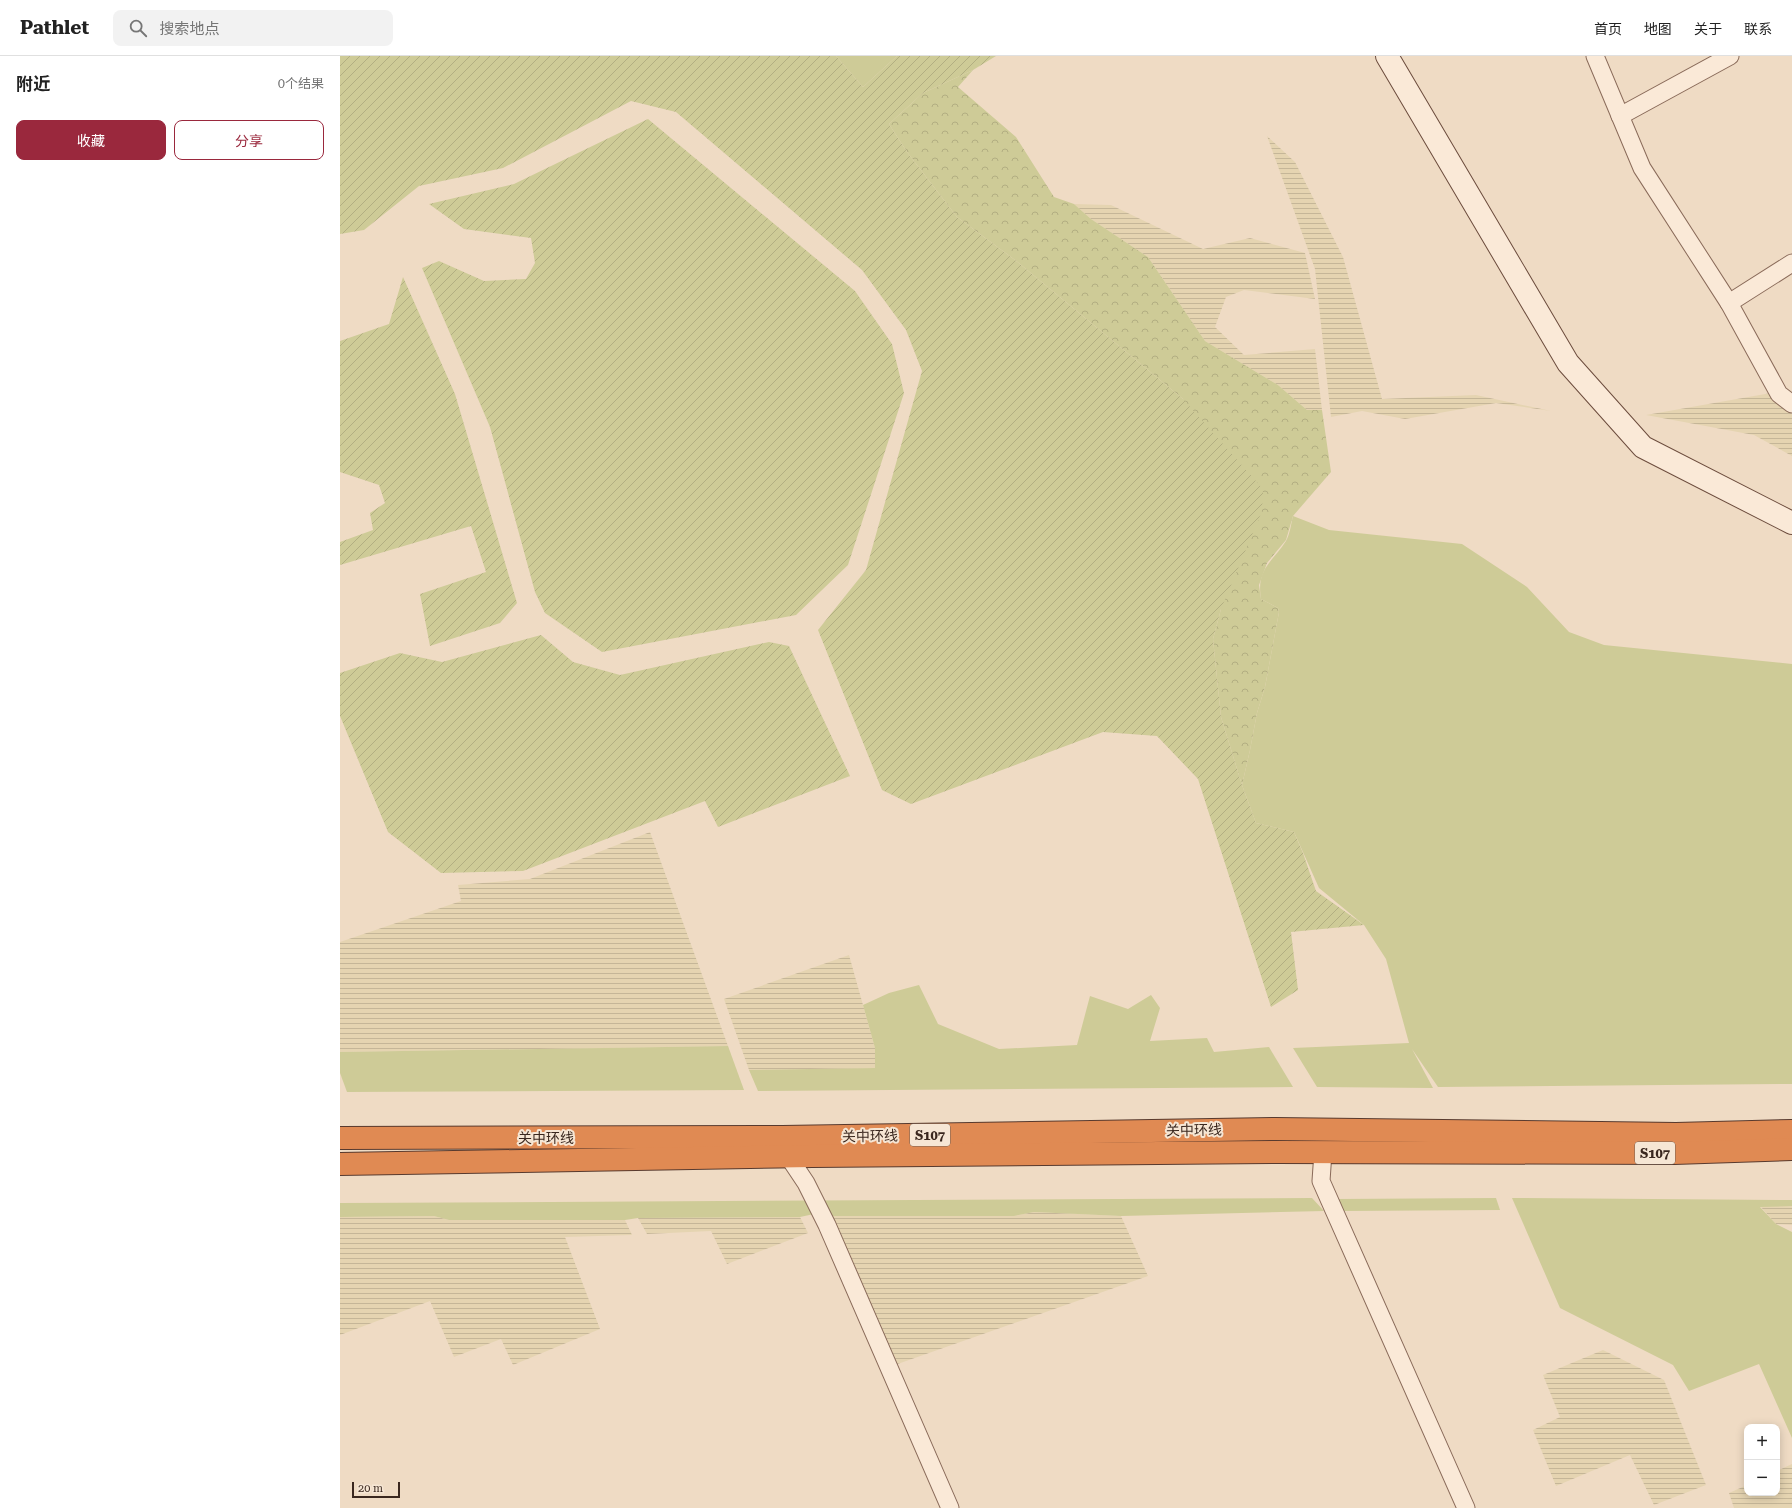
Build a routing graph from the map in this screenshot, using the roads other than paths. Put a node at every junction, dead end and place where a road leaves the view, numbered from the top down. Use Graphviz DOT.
graph roads {
  1 [pos="1387,56"];
  2 [pos="1595,56"];
  3 [pos="1730,56"];
  4 [pos="1620,116"];
  5 [pos="1792,263"];
  6 [pos="1729,303"];
  7 [pos="1792,404"];
  8 [pos="1792,523"];
  9 [pos="1792,1131"];
  10 [pos="340,1138"];
  11 [pos="1518,1142"];
  12 [pos="1792,1149"];
  13 [pos="1323,1152"];
  14 [pos="788,1156"];
  15 [pos="340,1164"];
  16 [pos="950,1508"];
  17 [pos="1466,1508"];
  1 -- 8 [label="street"];
  2 -- 4 [label="street"];
  3 -- 4 [label="street"];
  4 -- 6 [label="street"];
  5 -- 6 [label="street"];
  6 -- 7 [label="street"];
  9 -- 11 [label="highway, S107"];
  10 -- 11 [label="highway, 关中环线 / S107"];
  11 -- 12 [label="highway, S107"];
  11 -- 13 [label="highway, 关中环线 / S107"];
  13 -- 14 [label="highway, 关中环线 / S107"];
  13 -- 17 [label="street"];
  14 -- 15 [label="highway, 关中环线 / S107"];
  14 -- 16 [label="street"];
}
